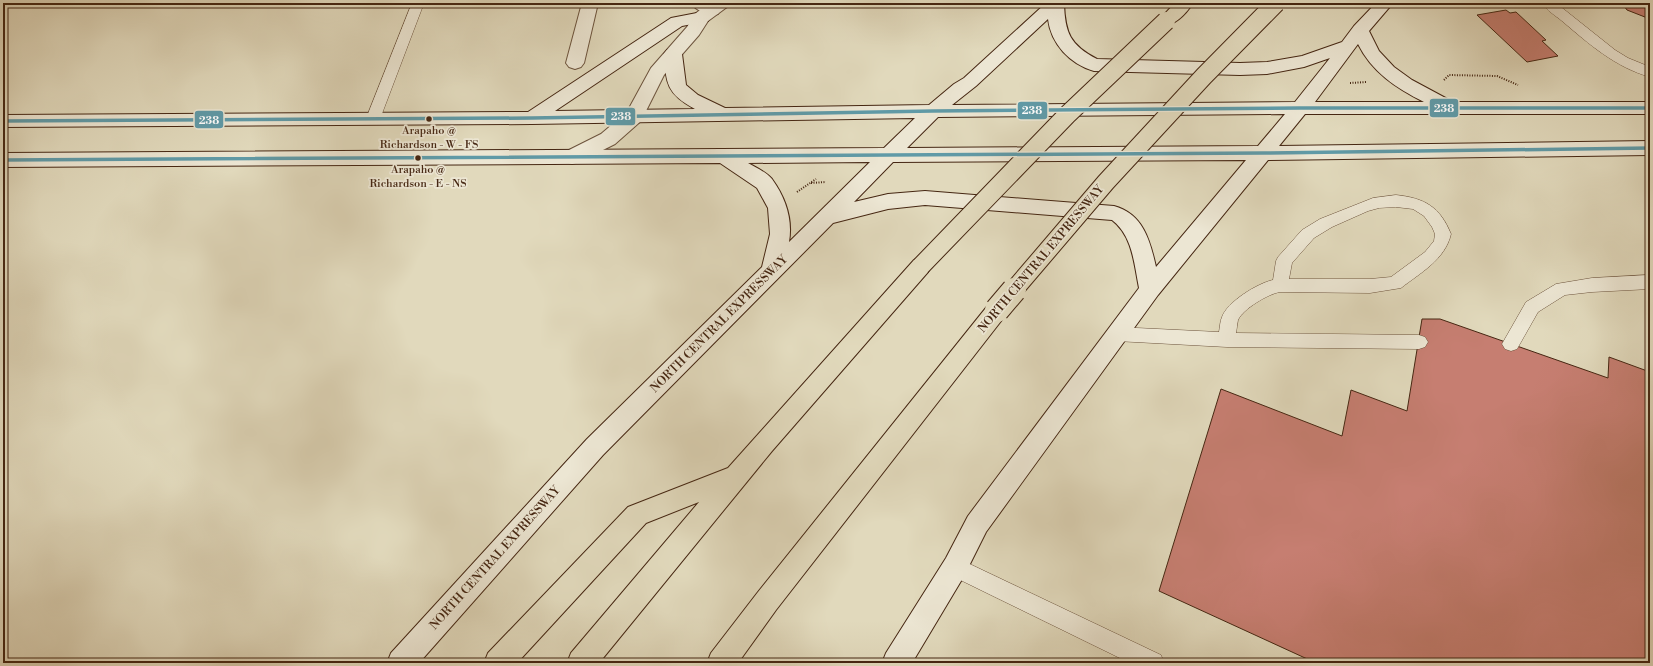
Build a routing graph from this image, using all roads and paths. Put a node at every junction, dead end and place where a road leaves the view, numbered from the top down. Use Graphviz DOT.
graph roads {
  1 [pos="418,3"];
  2 [pos="590,3"];
  3 [pos="1056,3"];
  4 [pos="1185,3"];
  5 [pos="1276,3"];
  6 [pos="1385,3"];
  7 [pos="1548,3"];
  8 [pos="709,8"];
  9 [pos="1360,30"];
  10 [pos="1349,46"];
  11 [pos="673,54"];
  12 [pos="575,63"];
  13 [pos="1650,72"];
  14 [pos="1371,79"];
  15 [pos="1347,83"];
  16 [pos="1300,108"];
  17 [pos="1452,108"];
  18 [pos="1650,108"];
  19 [pos="933,111"];
  20 [pos="722,114"];
  21 [pos="634,116"];
  22 [pos="532,118"];
  23 [pos="373,119"];
  24 [pos="3,120"];
  25 [pos="1650,148"];
  26 [pos="1264,153"];
  27 [pos="889,155"];
  28 [pos="724,156"];
  29 [pos="572,157"];
  30 [pos="3,160"];
  31 [pos="822,175"];
  32 [pos="792,196"];
  33 [pos="825,218"];
  34 [pos="772,271"];
  35 [pos="1650,282"];
  36 [pos="1280,285"];
  37 [pos="1150,289"];
  38 [pos="1116,334"];
  39 [pos="1227,340"];
  40 [pos="1419,342"];
  41 [pos="1511,344"];
  42 [pos="737,476"];
  43 [pos="955,567"];
  44 [pos="767,601"];
  45 [pos="401,663"];
  46 [pos="498,663"];
  47 [pos="581,663"];
  48 [pos="722,663"];
  49 [pos="740,663"];
  50 [pos="896,663"];
  51 [pos="1153,663"];
  1 -- 23 [label="lane"];
  2 -- 12 [label="main road"];
  3 -- 10 [label="main road"];
  3 -- 19 [label="main road, NORTH CENTRAL EXPRESSWAY"];
  4 -- 42 [label="highway, bridge"];
  5 -- 44 [label="highway, NORTH CENTRAL EXPRESSWAY, bridge"];
  6 -- 9 [label="main road"];
  7 -- 13 [label="lane"];
  8 -- 11 [label="main road"];
  8 -- 22 [label="main road"];
  9 -- 10 [label="main road"];
  9 -- 17 [label="main road"];
  10 -- 16 [label="main road"];
  11 -- 20 [label="main road"];
  11 -- 21 [label="main road"];
  14 -- 15 [label="path"];
  16 -- 17 [label="main road"];
  16 -- 19 [label="main road"];
  16 -- 26 [label="main road"];
  17 -- 18 [label="main road"];
  19 -- 20 [label="main road"];
  19 -- 27 [label="main road, NORTH CENTRAL EXPRESSWAY"];
  20 -- 21 [label="main road"];
  21 -- 22 [label="main road"];
  21 -- 29 [label="main road"];
  22 -- 23 [label="main road"];
  23 -- 24 [label="main road"];
  25 -- 26 [label="main road"];
  26 -- 27 [label="main road"];
  26 -- 37 [label="main road"];
  27 -- 28 [label="main road"];
  27 -- 33 [label="main road, NORTH CENTRAL EXPRESSWAY"];
  28 -- 29 [label="main road"];
  28 -- 34 [label="main road"];
  29 -- 30 [label="main road"];
  31 -- 32 [label="path"];
  33 -- 34 [label="main road, NORTH CENTRAL EXPRESSWAY"];
  33 -- 37 [label="main road"];
  34 -- 45 [label="main road, NORTH CENTRAL EXPRESSWAY"];
  35 -- 41 [label="lane"];
  36 -- 36 [label="lane"];
  36 -- 39 [label="lane"];
  37 -- 38 [label="main road"];
  38 -- 39 [label="lane"];
  38 -- 43 [label="main road"];
  39 -- 40 [label="lane"];
  42 -- 46 [label="highway"];
  42 -- 47 [label="highway"];
  43 -- 50 [label="main road"];
  43 -- 51 [label="lane"];
  44 -- 48 [label="highway, NORTH CENTRAL EXPRESSWAY"];
  44 -- 49 [label="highway"];
}
